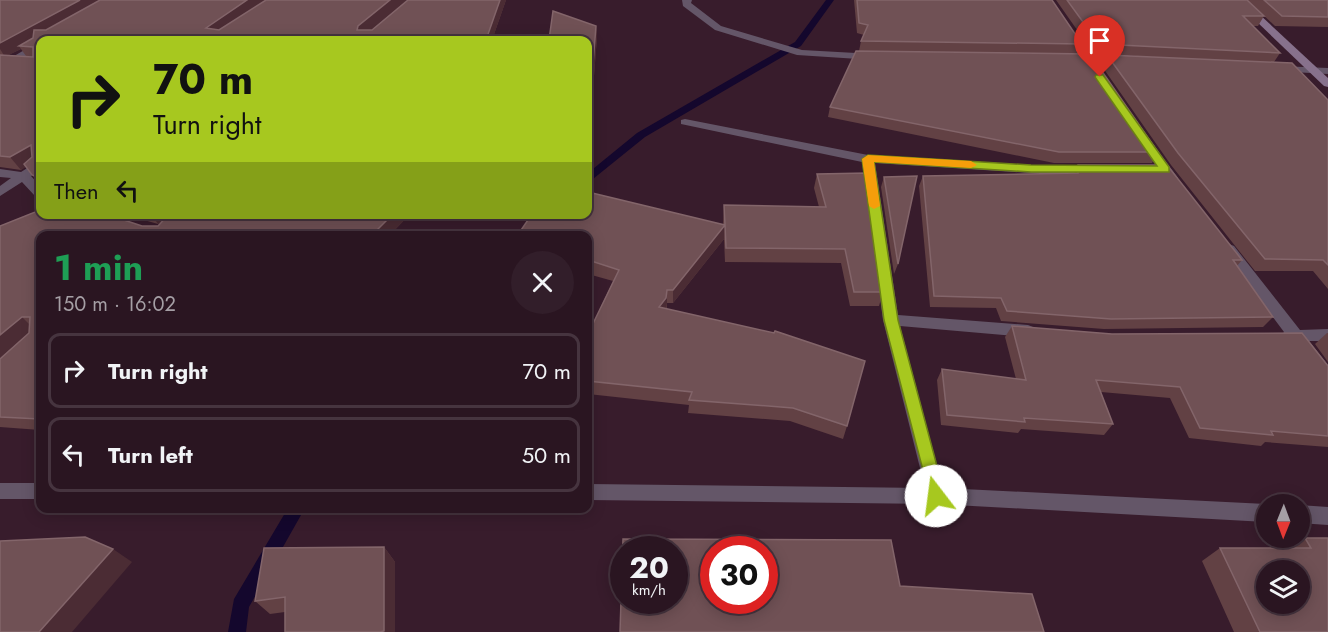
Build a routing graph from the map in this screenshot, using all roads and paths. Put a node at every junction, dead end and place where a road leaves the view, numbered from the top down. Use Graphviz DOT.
graph roads {
  1 [pos="687,0"];
  2 [pos="1239,0"];
  3 [pos="36,46"];
  4 [pos="1084,54"];
  5 [pos="883,57"];
  6 [pos="1064,58"];
  7 [pos="1132,61"];
  8 [pos="3,62"];
  9 [pos="29,63"];
  10 [pos="1269,69"];
  11 [pos="1314,71"];
  12 [pos="1328,71"];
  13 [pos="1100,77"];
  14 [pos="1328,84"];
  15 [pos="685,122"];
  16 [pos="1139,132"];
  17 [pos="868,159"];
  18 [pos="36,167"];
  19 [pos="1109,169"];
  20 [pos="0,173"];
  21 [pos="23,176"];
  22 [pos="1180,188"];
  23 [pos="36,189"];
  24 [pos="0,192"];
  25 [pos="1216,234"];
  26 [pos="891,320"];
  27 [pos="1044,333"];
  28 [pos="1328,335"];
  29 [pos="1274,336"];
  30 [pos="1297,336"];
  31 [pos="1328,377"];
  32 [pos="0,490"];
  33 [pos="36,491"];
  34 [pos="592,492"];
  35 [pos="936,496"];
  36 [pos="1256,512"];
  37 [pos="1310,515"];
  38 [pos="1328,516"];
  1 -- 5 [label="street"];
  2 -- 11 [label="street"];
  3 -- 8 [label="street"];
  4 -- 6 [label="street"];
  4 -- 7 [label="street"];
  4 -- 13 [label="street"];
  8 -- 9 [label="street"];
  10 -- 11 [label="street"];
  11 -- 12 [label="street"];
  11 -- 14 [label="street"];
  15 -- 17 [label="street"];
  16 -- 22 [label="street"];
  17 -- 19 [label="street"];
  17 -- 26 [label="street"];
  18 -- 21 [label="street"];
  20 -- 21 [label="street"];
  21 -- 23 [label="street"];
  21 -- 24 [label="street"];
  25 -- 30 [label="street"];
  26 -- 27 [label="street"];
  26 -- 35 [label="street"];
  28 -- 30 [label="street"];
  29 -- 30 [label="street"];
  30 -- 31 [label="street"];
  32 -- 33 [label="street"];
  34 -- 35 [label="street"];
  35 -- 36 [label="street"];
  37 -- 38 [label="street"];
}
